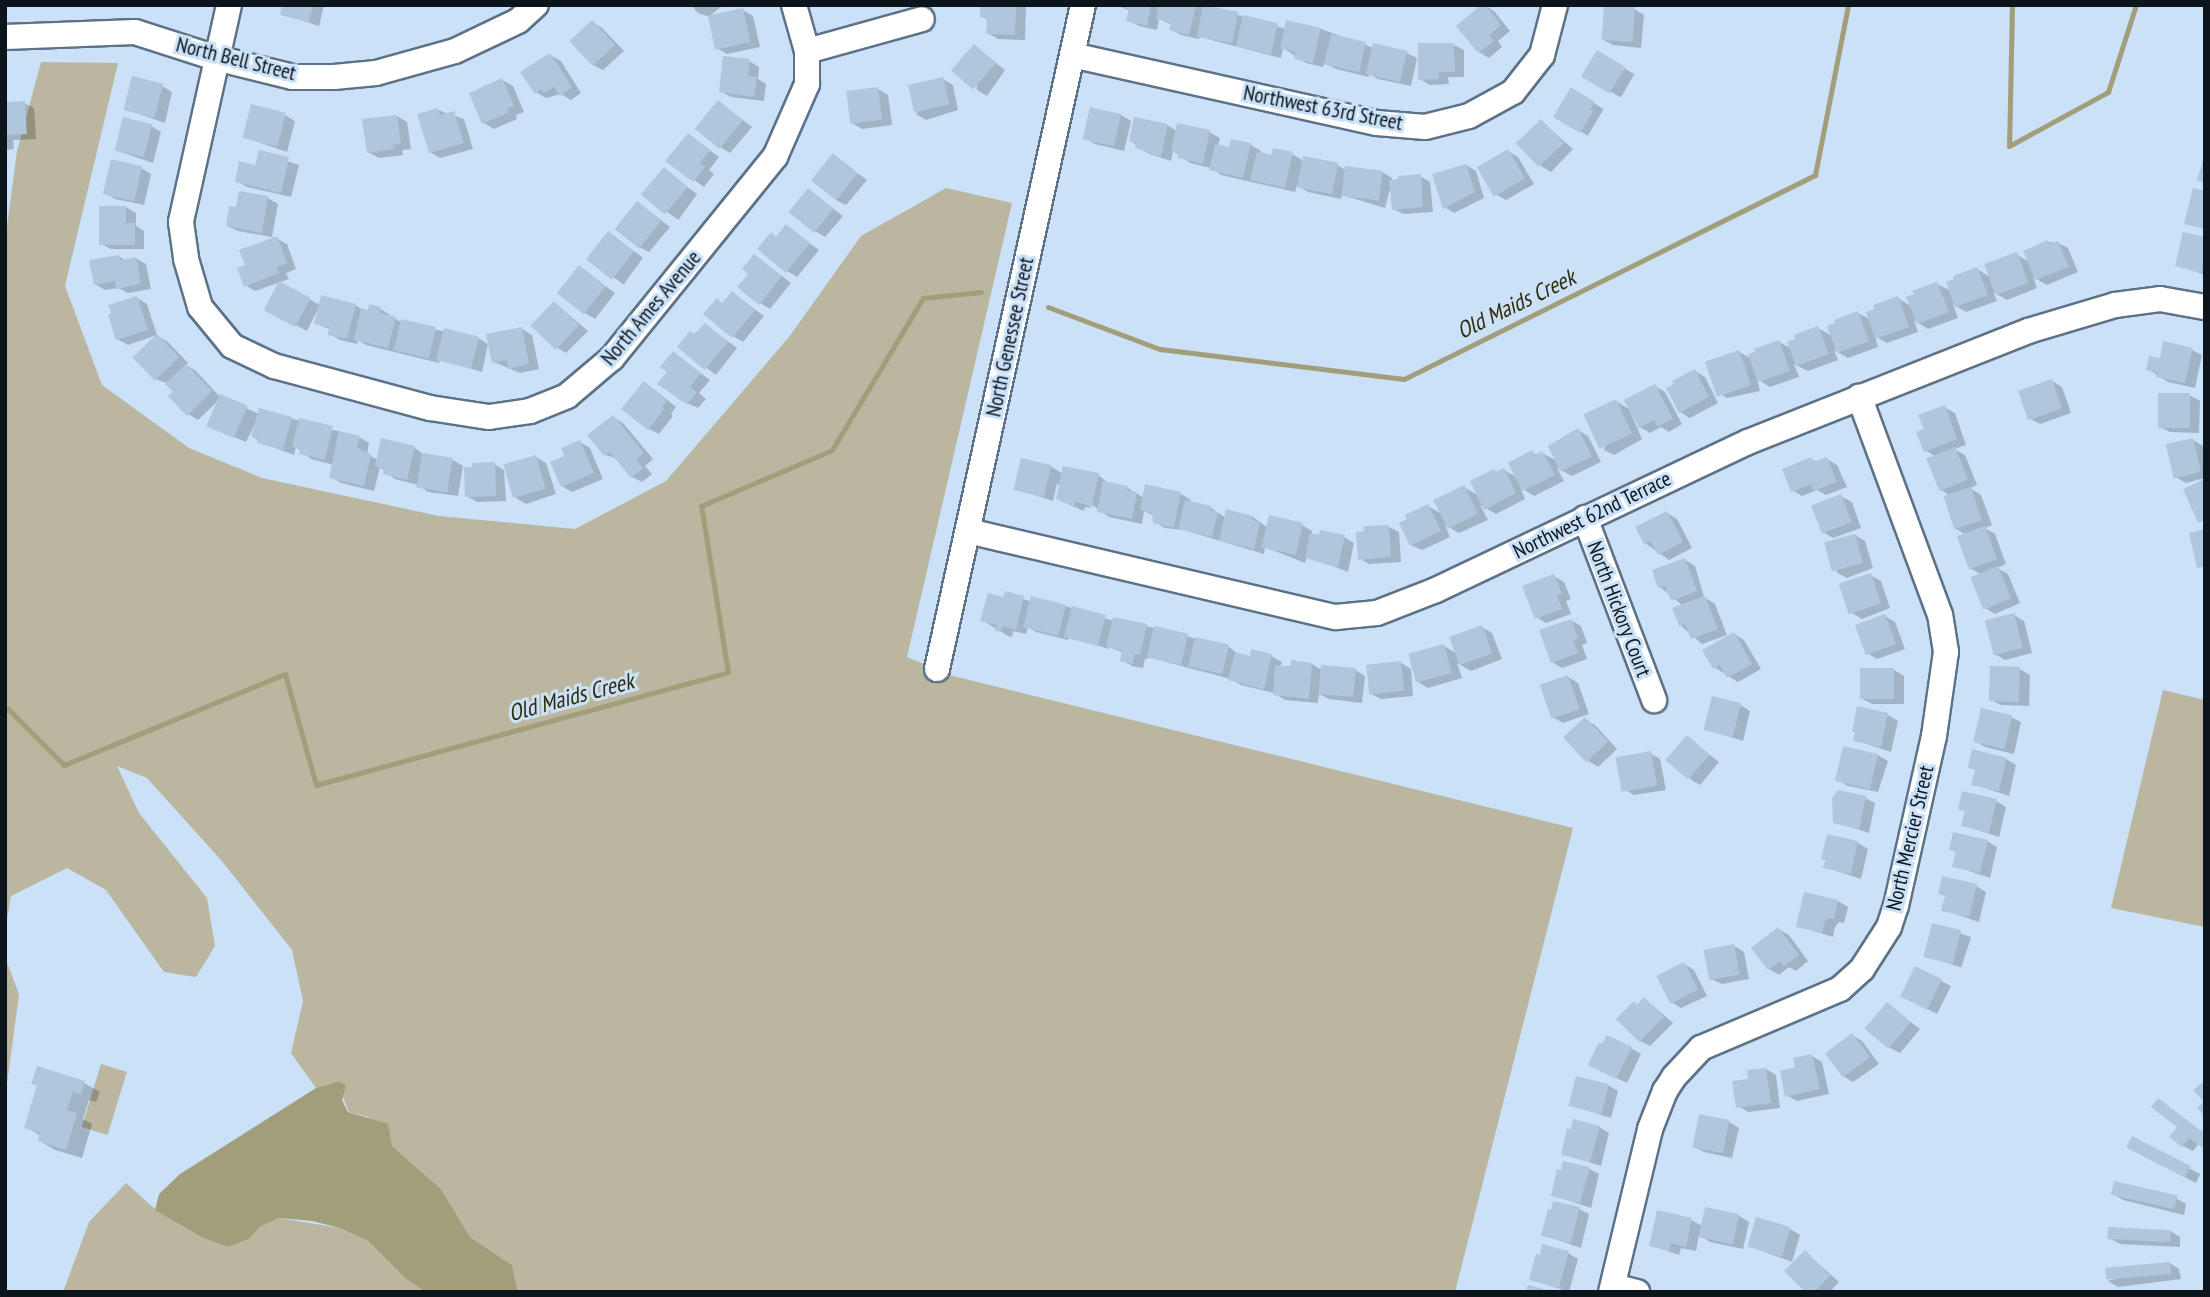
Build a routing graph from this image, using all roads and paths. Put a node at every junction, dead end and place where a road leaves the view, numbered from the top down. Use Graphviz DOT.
graph roads {
  1 [pos="229,5"];
  2 [pos="536,5"];
  3 [pos="794,5"];
  4 [pos="1083,5"];
  5 [pos="1555,5"];
  6 [pos="922,19"];
  7 [pos="5,37"];
  8 [pos="807,51"];
  9 [pos="1072,55"];
  10 [pos="216,58"];
  11 [pos="2205,307"];
  12 [pos="1858,396"];
  13 [pos="1585,518"];
  14 [pos="968,531"];
  15 [pos="937,669"];
  16 [pos="1654,701"];
  17 [pos="1612,1289"];
  18 [pos="1637,1292"];
  1 -- 10 [label="street"];
  2 -- 10 [label="street, North Bell Street"];
  3 -- 8 [label="street"];
  4 -- 9 [label="street, North Genessee Street"];
  5 -- 9 [label="street, Northwest 63rd Street"];
  6 -- 8 [label="street"];
  7 -- 10 [label="street, North Bell Street"];
  8 -- 10 [label="street, North Ames Avenue"];
  9 -- 14 [label="street, North Genessee Street"];
  11 -- 12 [label="street, Northwest 62nd Terrace"];
  12 -- 13 [label="street, Northwest 62nd Terrace"];
  12 -- 17 [label="street, North Mercier Street"];
  13 -- 14 [label="street, Northwest 62nd Terrace"];
  13 -- 16 [label="street, North Hickory Court"];
  14 -- 15 [label="street, North Genessee Street"];
  17 -- 18 [label="street"];
}
